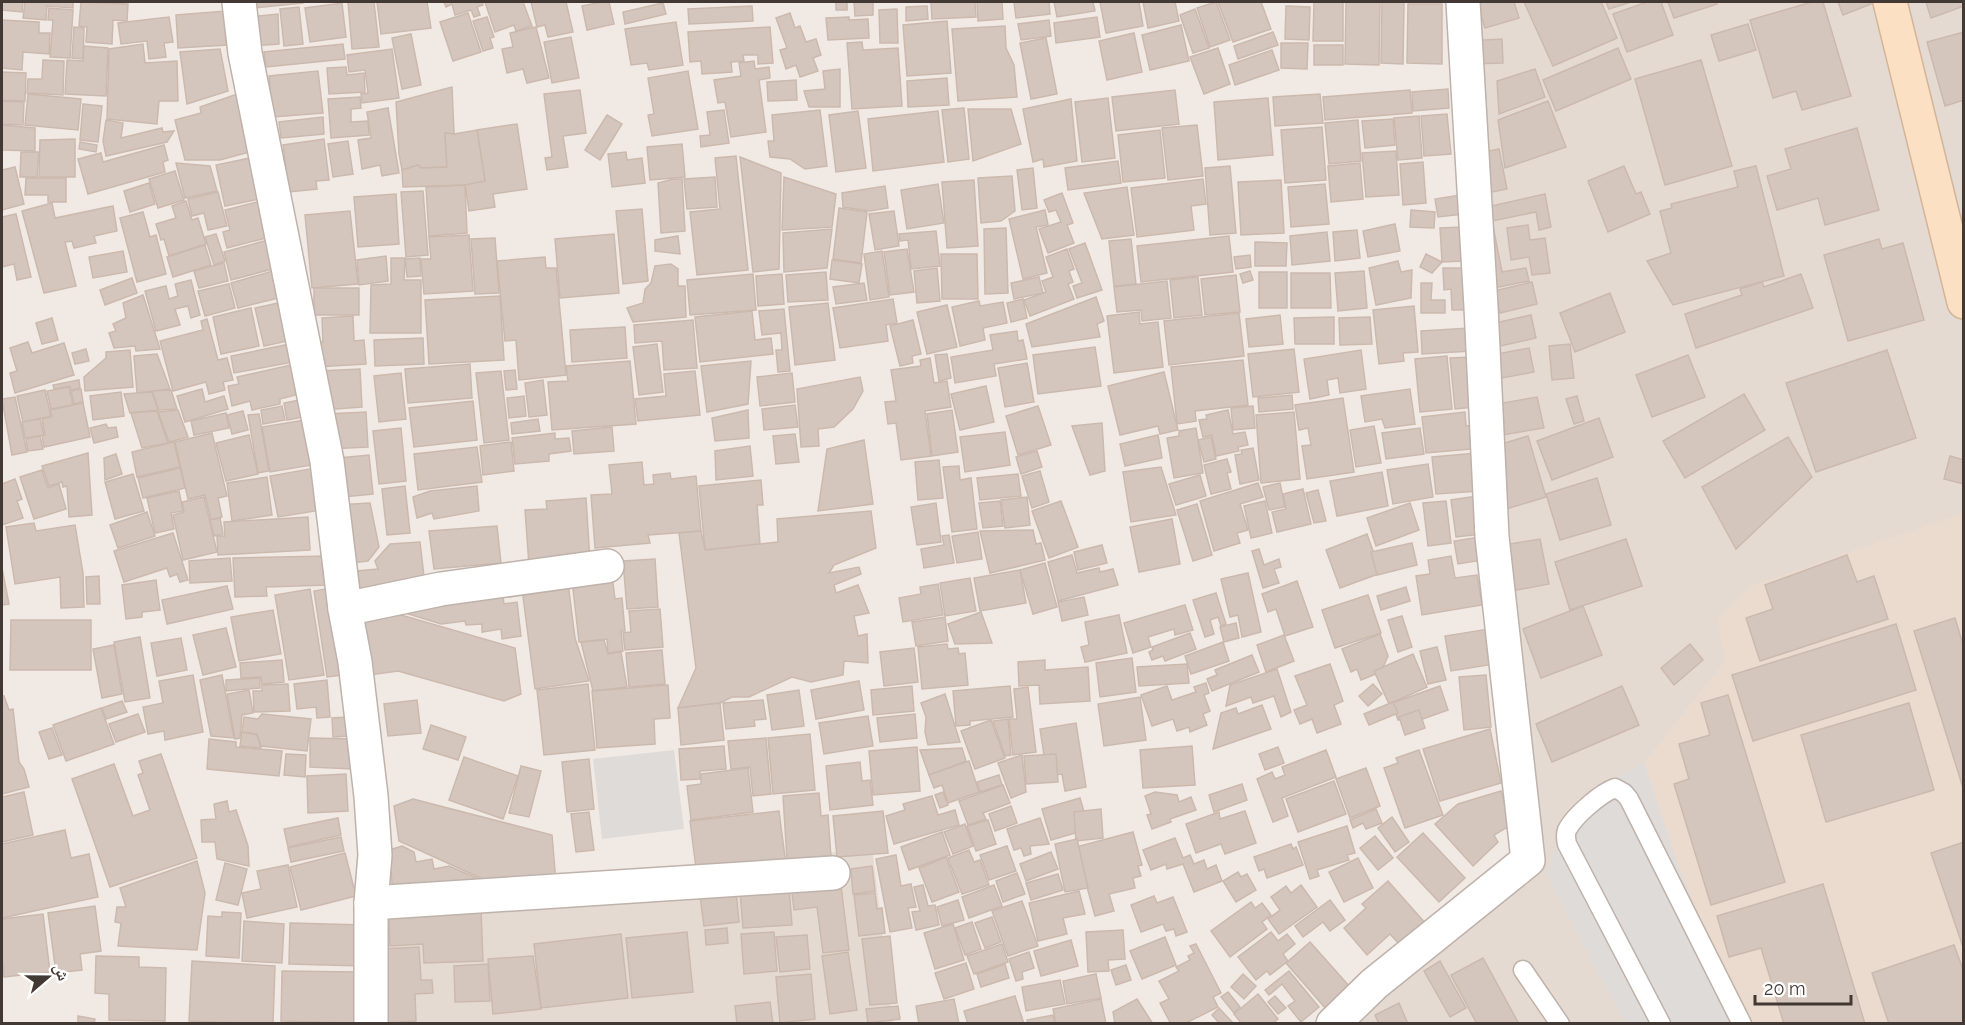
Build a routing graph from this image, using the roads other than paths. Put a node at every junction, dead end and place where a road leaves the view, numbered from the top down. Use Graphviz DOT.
graph roads {
  1 [pos="239,2"];
  2 [pos="1463,2"];
  3 [pos="1890,2"];
  4 [pos="1964,302"];
  5 [pos="607,566"];
  6 [pos="345,609"];
  7 [pos="833,873"];
  8 [pos="370,903"];
  9 [pos="1523,970"];
  10 [pos="371,1023"];
  11 [pos="1333,1023"];
  12 [pos="1560,1023"];
  13 [pos="1661,1023"];
  14 [pos="1742,1023"];
  1 -- 6 [label="street"];
  2 -- 11 [label="street"];
  3 -- 4 [label="street"];
  5 -- 6 [label="street"];
  6 -- 8 [label="street"];
  7 -- 8 [label="street"];
  8 -- 10 [label="street"];
  9 -- 12 [label="lane"];
  13 -- 14 [label="lane"];
}
